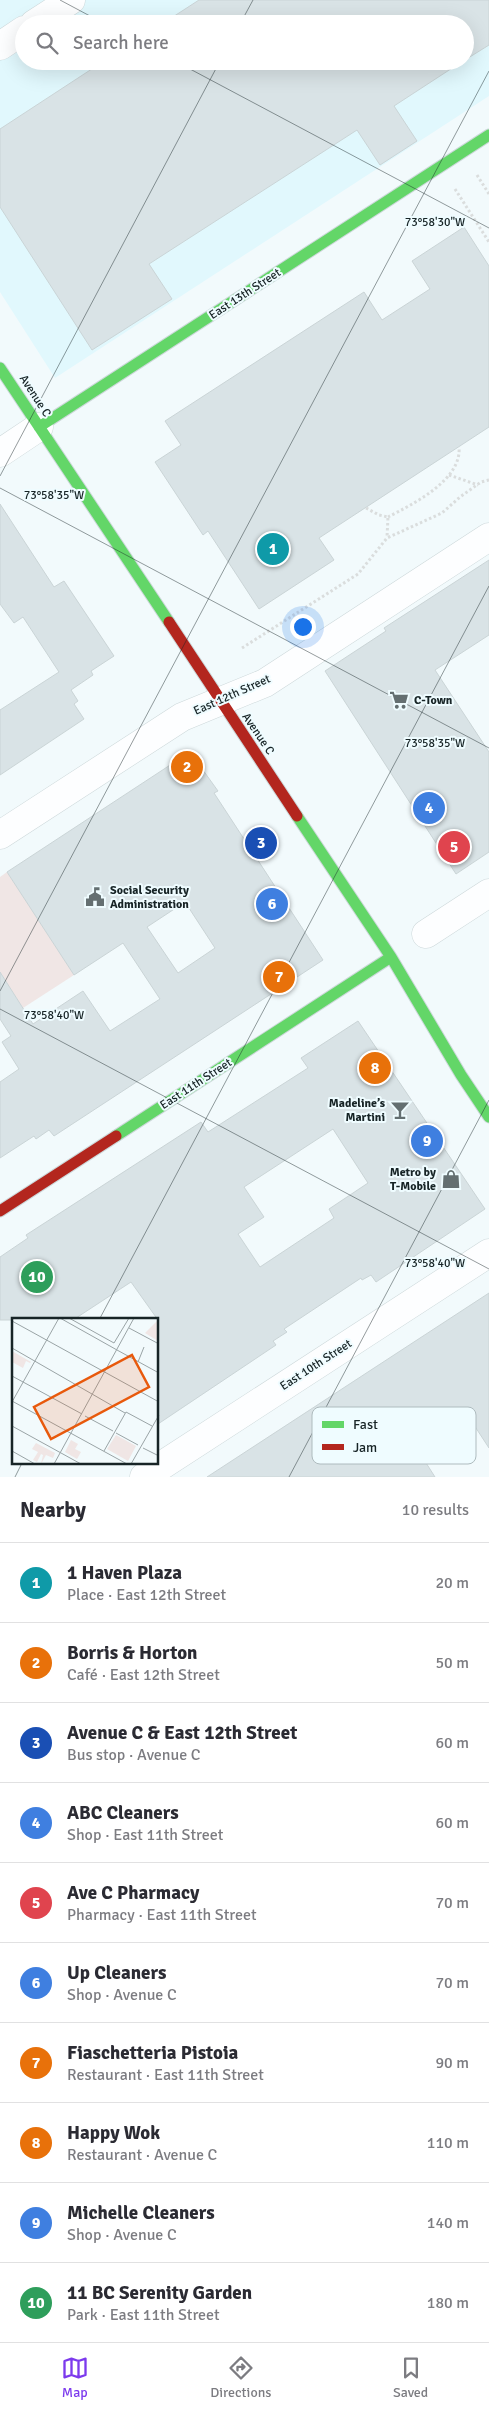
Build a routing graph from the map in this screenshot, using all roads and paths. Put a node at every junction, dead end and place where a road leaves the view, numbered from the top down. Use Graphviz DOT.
graph roads {
  1 [pos="71,0"];
  2 [pos="48,15"];
  3 [pos="15,36"];
  4 [pos="0,46"];
  5 [pos="489,135"];
  6 [pos="477,175"];
  7 [pos="455,189"];
  8 [pos="489,194"];
  9 [pos="489,242"];
  10 [pos="0,368"];
  11 [pos="39,427"];
  12 [pos="459,446"];
  13 [pos="0,453"];
  14 [pos="449,474"];
  15 [pos="489,480"];
  16 [pos="478,484"];
  17 [pos="366,508"];
  18 [pos="388,517"];
  19 [pos="489,537"];
  20 [pos="387,538"];
  21 [pos="242,648"];
  22 [pos="220,701"];
  23 [pos="0,835"];
  24 [pos="489,893"];
  25 [pos="426,934"];
  26 [pos="391,957"];
  27 [pos="489,1117"];
  28 [pos="0,1211"];
  29 [pos="489,1253"];
  30 [pos="144,1477"];
  1 -- 2 [label="street"];
  3 -- 4 [label="street"];
  5 -- 11 [label="street, East 13th Street"];
  6 -- 8 [label="path"];
  7 -- 9 [label="path"];
  10 -- 11 [label="street, Avenue C"];
  11 -- 13 [label="street, East 13th Street"];
  11 -- 22 [label="street, Avenue C"];
  12 -- 14 [label="path"];
  14 -- 16 [label="path"];
  14 -- 18 [label="path"];
  15 -- 16 [label="path"];
  16 -- 20 [label="path"];
  17 -- 18 [label="path"];
  18 -- 20 [label="path"];
  19 -- 22 [label="street, East 12th Street"];
  20 -- 21 [label="path"];
  22 -- 23 [label="street, East 12th Street"];
  22 -- 26 [label="street, Avenue C"];
  24 -- 25 [label="street"];
  26 -- 27 [label="street, Avenue C"];
  26 -- 28 [label="street, East 11th Street"];
  29 -- 30 [label="street, East 10th Street"];
}
